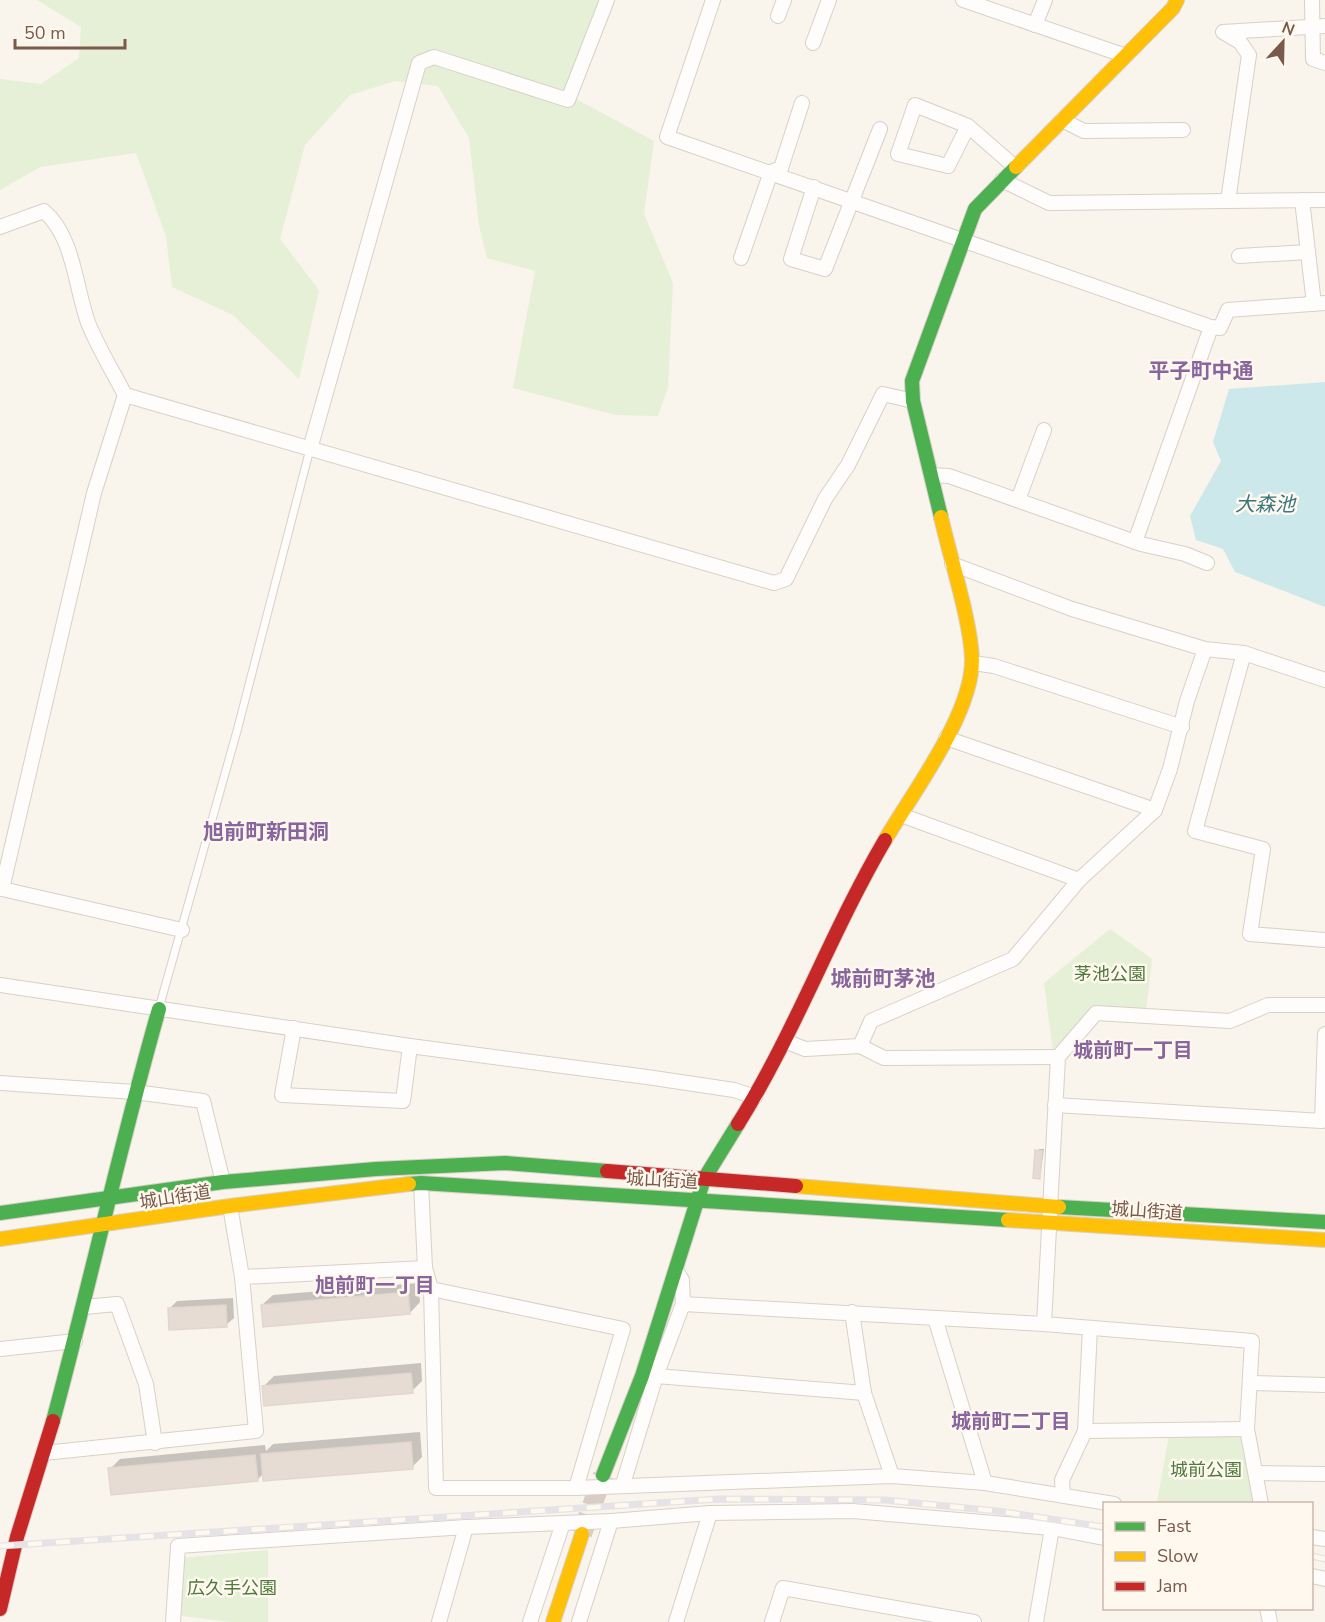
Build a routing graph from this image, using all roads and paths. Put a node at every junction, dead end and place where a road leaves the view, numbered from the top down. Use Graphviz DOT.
graph roads {
  1 [pos="606,0"];
  2 [pos="713,0"];
  3 [pos="784,0"];
  4 [pos="829,0"];
  5 [pos="963,0"];
  6 [pos="1045,0"];
  7 [pos="1177,0"];
  8 [pos="1312,0"];
  9 [pos="980,3"];
  10 [pos="778,16"];
  11 [pos="1035,25"];
  12 [pos="1319,26"];
  13 [pos="813,44"];
  14 [pos="1126,56"];
  15 [pos="1325,63"];
  16 [pos="802,103"];
  17 [pos="1062,120"];
  18 [pos="968,126"];
  19 [pos="880,129"];
  20 [pos="1182,130"];
  21 [pos="1015,167"];
  22 [pos="771,172"];
  23 [pos="1002,180"];
  24 [pos="814,187"];
  25 [pos="1302,200"];
  26 [pos="1325,200"];
  27 [pos="853,201"];
  28 [pos="1228,201"];
  29 [pos="0,227"];
  30 [pos="964,239"];
  31 [pos="1308,252"];
  32 [pos="1239,256"];
  33 [pos="741,258"];
  34 [pos="1319,304"];
  35 [pos="1211,327"];
  36 [pos="125,395"];
  37 [pos="913,401"];
  38 [pos="1044,430"];
  39 [pos="310,449"];
  40 [pos="931,475"];
  41 [pos="1018,500"];
  42 [pos="1135,542"];
  43 [pos="1207,562"];
  44 [pos="952,564"];
  45 [pos="1204,649"];
  46 [pos="1244,653"];
  47 [pos="973,663"];
  48 [pos="1325,680"];
  49 [pos="1182,727"];
  50 [pos="946,738"];
  51 [pos="1155,810"];
  52 [pos="900,815"];
  53 [pos="1079,880"];
  54 [pos="182,930"];
  55 [pos="1325,940"];
  56 [pos="0,985"];
  57 [pos="1325,1005"];
  58 [pos="159,1010"];
  59 [pos="294,1028"];
  60 [pos="1325,1034"];
  61 [pos="785,1041"];
  62 [pos="410,1046"];
  63 [pos="860,1046"];
  64 [pos="1058,1057"];
  65 [pos="0,1083"];
  66 [pos="135,1092"];
  67 [pos="755,1097"];
  68 [pos="1055,1105"];
  69 [pos="704,1179"];
  70 [pos="223,1182"];
  71 [pos="421,1183"];
  72 [pos="111,1196"];
  73 [pos="698,1200"];
  74 [pos="230,1206"];
  75 [pos="1049,1206"];
  76 [pos="0,1213"];
  77 [pos="1325,1222"];
  78 [pos="1048,1223"];
  79 [pos="104,1226"];
  80 [pos="0,1239"];
  81 [pos="1325,1240"];
  82 [pos="425,1268"];
  83 [pos="677,1272"];
  84 [pos="242,1277"];
  85 [pos="431,1289"];
  86 [pos="683,1304"];
  87 [pos="84,1307"];
  88 [pos="852,1312"];
  89 [pos="935,1318"];
  90 [pos="1044,1324"];
  91 [pos="1090,1328"];
  92 [pos="75,1341"];
  93 [pos="0,1349"];
  94 [pos="656,1376"];
  95 [pos="1250,1383"];
  96 [pos="1325,1385"];
  97 [pos="864,1393"];
  98 [pos="1246,1429"];
  99 [pos="1085,1431"];
  100 [pos="155,1443"];
  101 [pos="44,1453"];
  102 [pos="1257,1473"];
  103 [pos="1325,1474"];
  104 [pos="603,1475"];
  105 [pos="892,1476"];
  106 [pos="985,1483"];
  107 [pos="623,1484"];
  108 [pos="576,1488"];
  109 [pos="1063,1495"];
  110 [pos="1108,1502"];
  111 [pos="1261,1502"];
  112 [pos="710,1513"];
  113 [pos="611,1521"];
  114 [pos="563,1523"];
  115 [pos="466,1527"];
  116 [pos="1052,1528"];
  117 [pos="582,1534"];
  118 [pos="1103,1538"];
  119 [pos="0,1609"];
  120 [pos="173,1622"];
  121 [pos="439,1622"];
  122 [pos="530,1622"];
  123 [pos="553,1622"];
  124 [pos="579,1622"];
  125 [pos="676,1622"];
  126 [pos="772,1622"];
  127 [pos="974,1622"];
  128 [pos="1036,1622"];
  1 -- 39 [label="street"];
  2 -- 22 [label="street"];
  3 -- 10 [label="street"];
  4 -- 13 [label="street"];
  5 -- 9 [label="street"];
  6 -- 11 [label="street"];
  7 -- 14 [label="street"];
  8 -- 12 [label="street"];
  9 -- 11 [label="street"];
  11 -- 14 [label="street"];
  12 -- 15 [label="street"];
  12 -- 28 [label="street"];
  14 -- 17 [label="street"];
  16 -- 22 [label="street"];
  17 -- 20 [label="street"];
  17 -- 21 [label="street"];
  18 -- 18 [label="street"];
  18 -- 21 [label="street"];
  19 -- 27 [label="street"];
  21 -- 23 [label="street"];
  22 -- 24 [label="street"];
  22 -- 33 [label="street"];
  23 -- 28 [label="street"];
  23 -- 30 [label="street"];
  24 -- 27 [label="street"];
  24 -- 27 [label="street"];
  25 -- 26 [label="street"];
  25 -- 28 [label="street"];
  25 -- 31 [label="street"];
  27 -- 30 [label="street"];
  29 -- 36 [label="street"];
  30 -- 35 [label="street"];
  30 -- 37 [label="street"];
  31 -- 32 [label="street"];
  31 -- 34 [label="street"];
  34 -- 35 [label="street"];
  35 -- 42 [label="street"];
  36 -- 39 [label="street"];
  36 -- 54 [label="street"];
  37 -- 39 [label="street"];
  37 -- 40 [label="street"];
  38 -- 41 [label="street"];
  39 -- 54 [label="lane"];
  40 -- 41 [label="street"];
  40 -- 44 [label="street"];
  41 -- 42 [label="street"];
  42 -- 43 [label="street"];
  44 -- 45 [label="street"];
  44 -- 47 [label="street"];
  45 -- 46 [label="street"];
  45 -- 49 [label="street"];
  46 -- 48 [label="street"];
  46 -- 55 [label="street"];
  47 -- 49 [label="street"];
  47 -- 50 [label="street"];
  49 -- 51 [label="street"];
  50 -- 51 [label="street"];
  50 -- 52 [label="street"];
  51 -- 53 [label="street"];
  52 -- 53 [label="street"];
  52 -- 61 [label="street"];
  53 -- 63 [label="street"];
  54 -- 58 [label="lane"];
  56 -- 58 [label="street"];
  57 -- 64 [label="street"];
  58 -- 59 [label="street"];
  58 -- 66 [label="street"];
  59 -- 62 [label="street"];
  59 -- 62 [label="street"];
  60 -- 68 [label="street"];
  61 -- 63 [label="street"];
  61 -- 67 [label="street"];
  62 -- 67 [label="street"];
  63 -- 64 [label="street"];
  64 -- 68 [label="street"];
  65 -- 66 [label="street"];
  66 -- 70 [label="street"];
  66 -- 72 [label="street"];
  67 -- 69 [label="street"];
  68 -- 75 [label="street"];
  69 -- 70 [label="street, 城山街道"];
  69 -- 73 [label="street"];
  69 -- 75 [label="street, 城山街道"];
  70 -- 72 [label="street, 城山街道"];
  71 -- 73 [label="street, 城山街道"];
  71 -- 74 [label="street, 城山街道"];
  71 -- 82 [label="street"];
  72 -- 76 [label="street, 城山街道"];
  72 -- 79 [label="street"];
  73 -- 78 [label="street, 城山街道"];
  73 -- 83 [label="street"];
  74 -- 79 [label="street, 城山街道"];
  74 -- 84 [label="street"];
  75 -- 77 [label="street, 城山街道"];
  75 -- 78 [label="street"];
  78 -- 81 [label="street, 城山街道"];
  78 -- 90 [label="street"];
  79 -- 80 [label="street, 城山街道"];
  79 -- 87 [label="street"];
  82 -- 84 [label="street"];
  82 -- 85 [label="street"];
  83 -- 86 [label="street"];
  83 -- 104 [label="street"];
  84 -- 100 [label="street"];
  85 -- 108 [label="street"];
  85 -- 108 [label="street"];
  86 -- 88 [label="street"];
  86 -- 94 [label="street"];
  87 -- 92 [label="street"];
  87 -- 100 [label="street"];
  88 -- 89 [label="street"];
  88 -- 97 [label="street"];
  89 -- 90 [label="street"];
  89 -- 106 [label="street"];
  90 -- 91 [label="street"];
  91 -- 95 [label="street"];
  91 -- 99 [label="street"];
  92 -- 93 [label="street"];
  92 -- 101 [label="street"];
  94 -- 97 [label="street"];
  94 -- 107 [label="street"];
  95 -- 96 [label="street"];
  95 -- 98 [label="street"];
  97 -- 105 [label="street"];
  98 -- 99 [label="street"];
  98 -- 102 [label="street"];
  99 -- 109 [label="street"];
  100 -- 101 [label="street"];
  101 -- 119 [label="street"];
  102 -- 103 [label="street"];
  102 -- 111 [label="street"];
  105 -- 106 [label="street"];
  105 -- 107 [label="street"];
  106 -- 109 [label="street"];
  107 -- 108 [label="street"];
  109 -- 110 [label="street"];
  112 -- 113 [label="street"];
  112 -- 116 [label="street"];
  112 -- 125 [label="street"];
  113 -- 114 [label="street"];
  113 -- 124 [label="street"];
  114 -- 115 [label="street"];
  114 -- 122 [label="street"];
  115 -- 120 [label="street"];
  115 -- 121 [label="street"];
  116 -- 118 [label="street"];
  116 -- 128 [label="street"];
  117 -- 123 [label="street"];
  126 -- 127 [label="street"];
}
